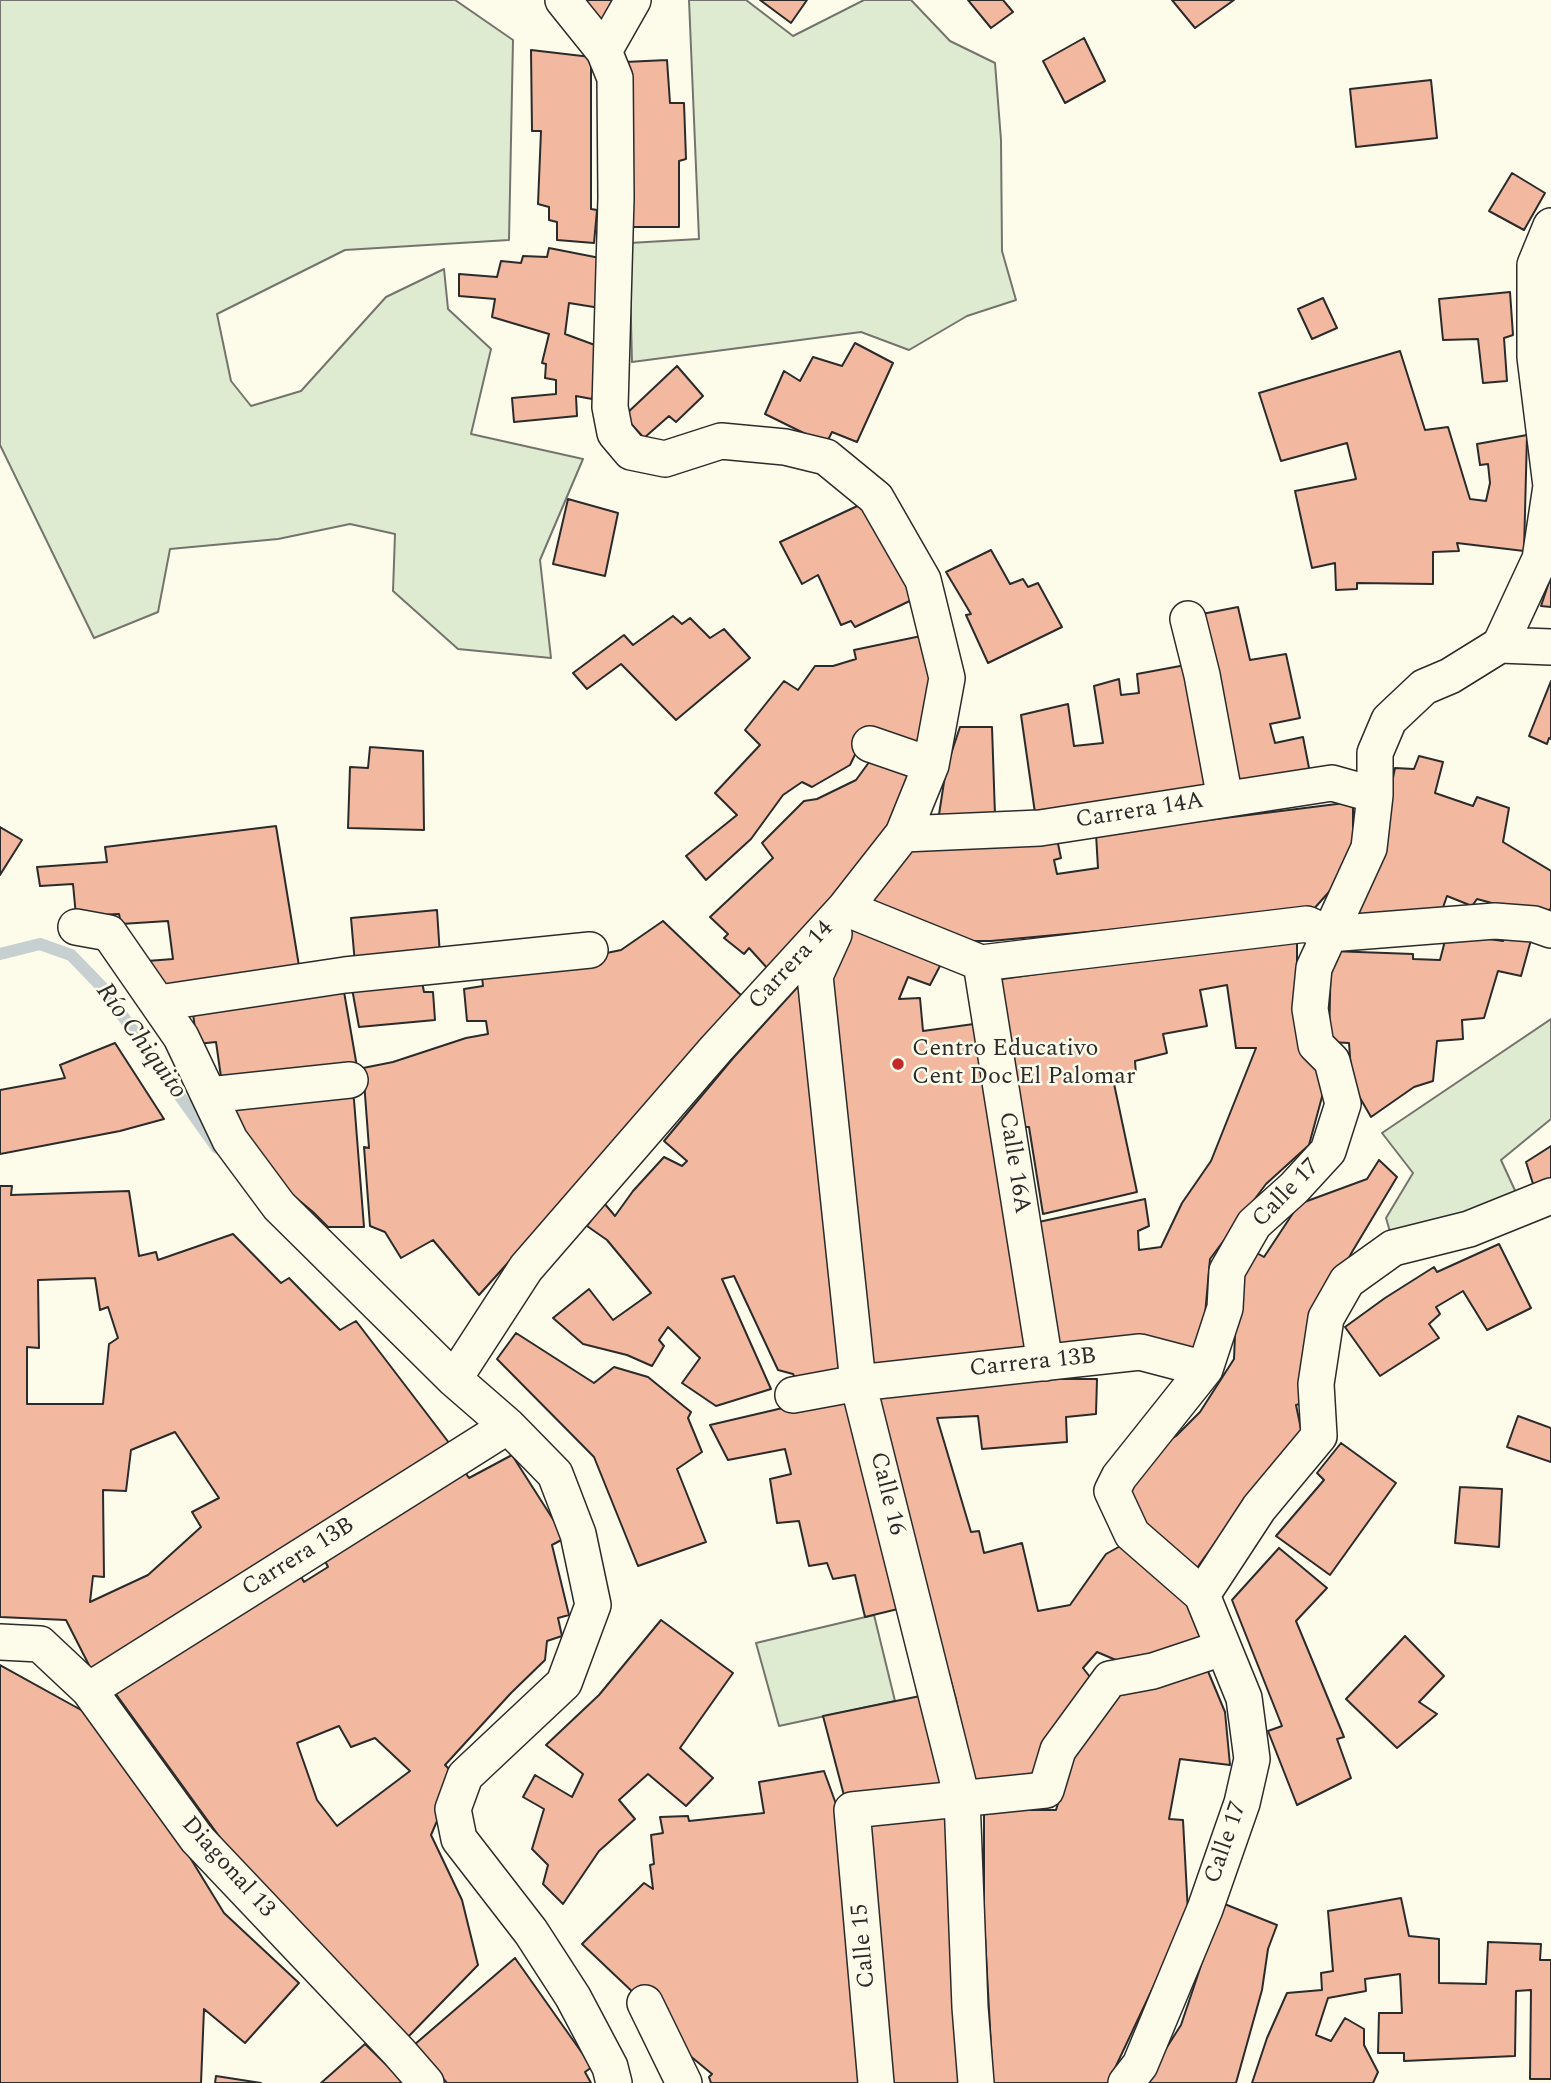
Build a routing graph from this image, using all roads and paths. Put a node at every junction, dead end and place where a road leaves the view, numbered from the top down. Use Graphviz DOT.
graph roads {
  1 [pos="563,0"];
  2 [pos="633,0"];
  3 [pos="604,51"];
  4 [pos="1551,226"];
  5 [pos="1188,619"];
  6 [pos="1500,645"];
  7 [pos="1551,647"];
  8 [pos="870,744"];
  9 [pos="931,765"];
  10 [pos="1375,795"];
  11 [pos="1226,799"];
  12 [pos="903,834"];
  13 [pos="845,908"];
  14 [pos="76,927"];
  15 [pos="1551,930"];
  16 [pos="1329,934"];
  17 [pos="590,950"];
  18 [pos="981,963"];
  19 [pos="159,1003"];
  20 [pos="349,1080"];
  21 [pos="209,1095"];
  22 [pos="1551,1196"];
  23 [pos="1045,1363"];
  24 [pos="1205,1369"];
  25 [pos="454,1379"];
  26 [pos="858,1383"];
  27 [pos="793,1395"];
  28 [pos="508,1426"];
  29 [pos="1202,1595"];
  30 [pos="0,1642"];
  31 [pos="1222,1648"];
  32 [pos="89,1690"];
  33 [pos="961,1798"];
  34 [pos="645,2003"];
  35 [pos="426,2083"];
  36 [pos="614,2083"];
  37 [pos="684,2083"];
  38 [pos="876,2083"];
  39 [pos="976,2083"];
  40 [pos="1126,2083"];
  1 -- 3 [label="street"];
  2 -- 3 [label="street"];
  3 -- 9 [label="street"];
  4 -- 6 [label="street"];
  5 -- 11 [label="street"];
  6 -- 7 [label="street"];
  6 -- 10 [label="street, Calle 17"];
  8 -- 9 [label="street"];
  9 -- 12 [label="street"];
  10 -- 11 [label="street, Carrera 14A"];
  10 -- 16 [label="street, Calle 17"];
  11 -- 12 [label="street, Carrera 14A"];
  12 -- 13 [label="street"];
  13 -- 18 [label="street, Carrera 14"];
  13 -- 25 [label="street, Carrera 14"];
  13 -- 26 [label="street, Calle 16"];
  14 -- 19 [label="street"];
  15 -- 16 [label="street, Carrera 14"];
  16 -- 18 [label="street, Carrera 14"];
  16 -- 24 [label="street, Calle 17"];
  17 -- 19 [label="street"];
  18 -- 23 [label="street, Calle 16A"];
  19 -- 21 [label="street"];
  20 -- 21 [label="street"];
  21 -- 25 [label="street"];
  22 -- 29 [label="street"];
  23 -- 24 [label="street, Carrera 13B"];
  23 -- 26 [label="street, Carrera 13B"];
  24 -- 29 [label="street, Calle 17"];
  25 -- 28 [label="street"];
  26 -- 27 [label="street, Carrera 13B"];
  26 -- 33 [label="street, Calle 16"];
  28 -- 32 [label="street, Carrera 13B"];
  28 -- 36 [label="street"];
  29 -- 31 [label="street, Calle 17"];
  30 -- 32 [label="street, Diagonal 13"];
  31 -- 33 [label="street"];
  31 -- 40 [label="street, Calle 17"];
  32 -- 35 [label="street, Diagonal 13"];
  33 -- 38 [label="street, Calle 15"];
  33 -- 39 [label="street, Calle 16"];
  34 -- 37 [label="street"];
}
